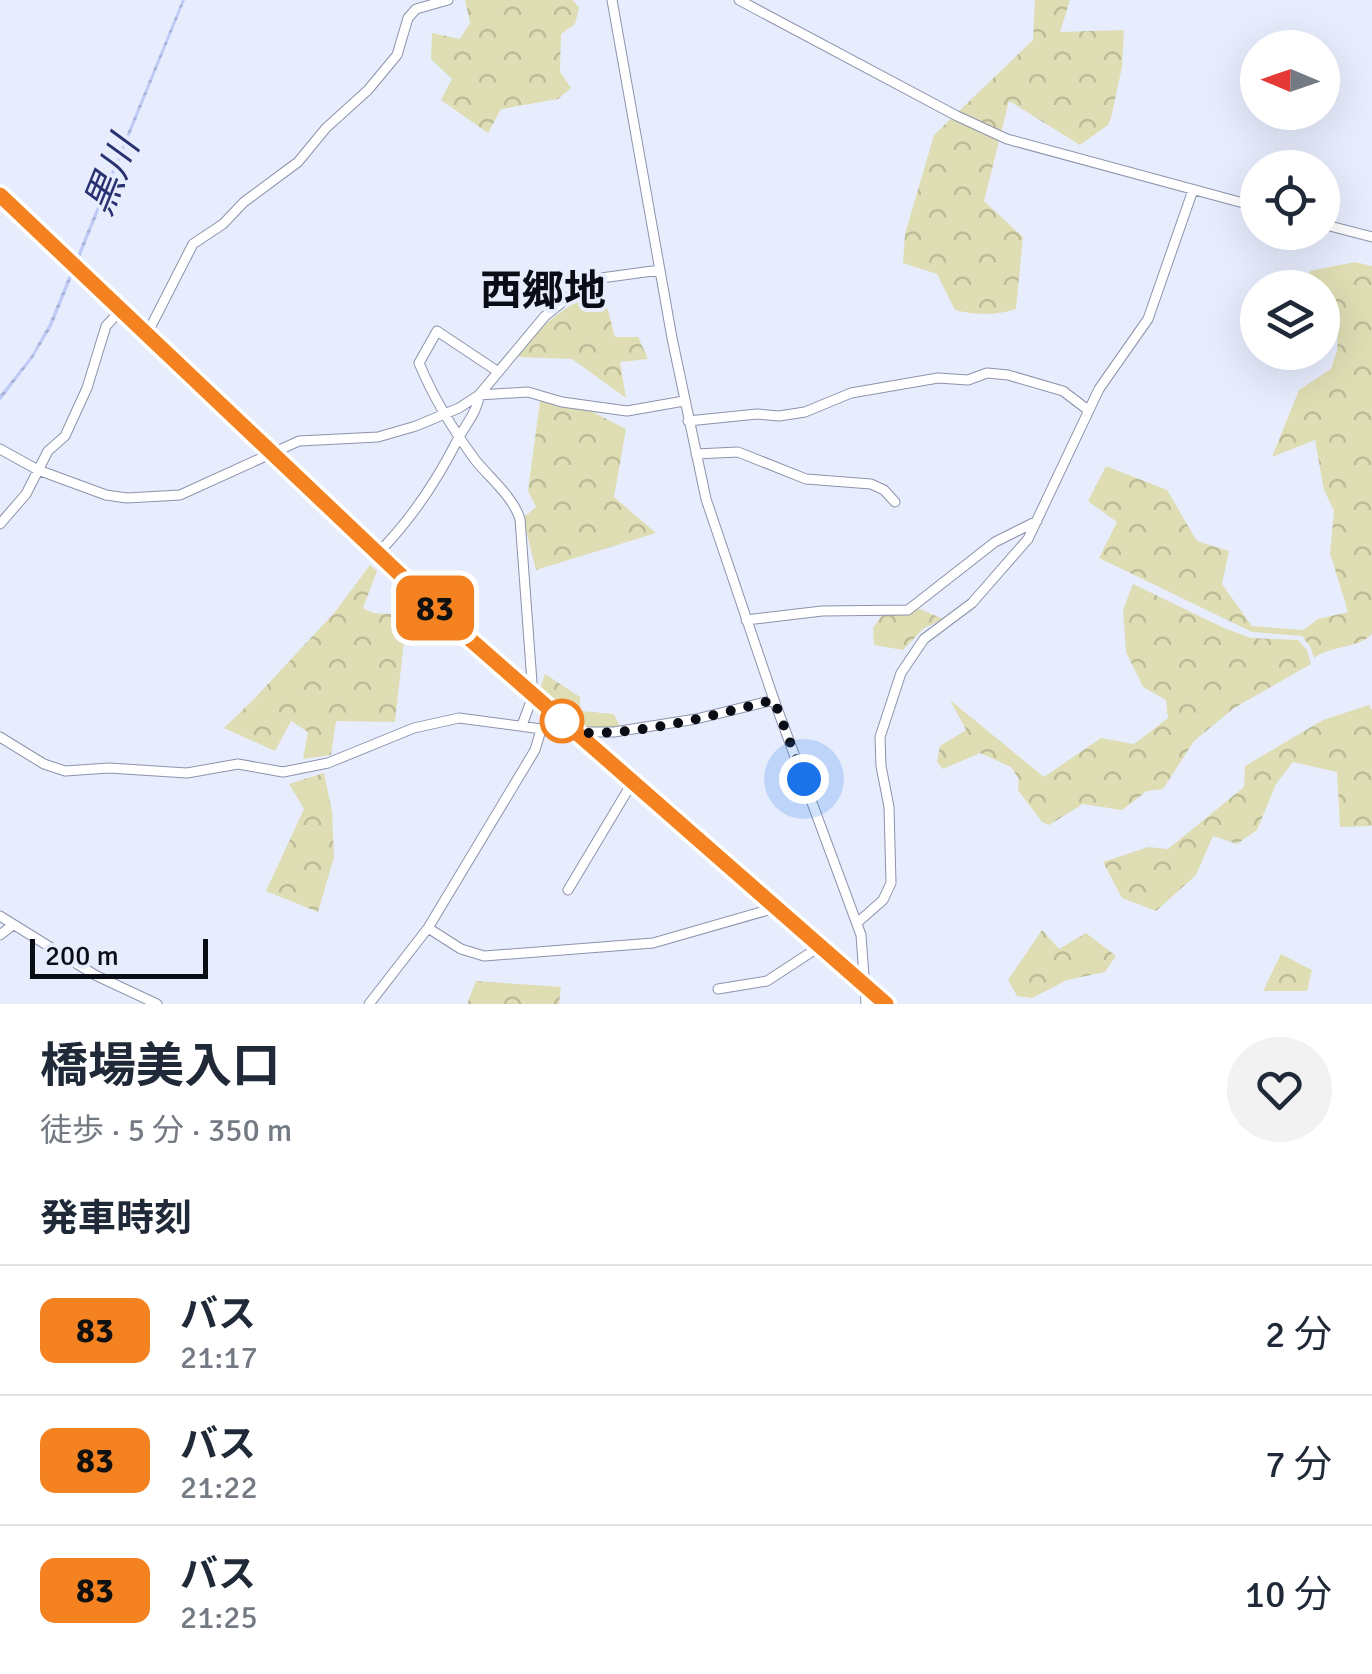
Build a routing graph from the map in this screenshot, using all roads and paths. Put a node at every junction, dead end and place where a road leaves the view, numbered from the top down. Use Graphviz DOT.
graph roads {
  1 [pos="448,0"];
  2 [pos="612,0"];
  3 [pos="739,0"];
  4 [pos="1194,190"];
  5 [pos="0,195"];
  6 [pos="1240,202"];
  7 [pos="1340,229"];
  8 [pos="1372,237"];
  9 [pos="660,270"];
  10 [pos="121,310"];
  11 [pos="147,334"];
  12 [pos="497,371"];
  13 [pos="479,395"];
  14 [pos="684,401"];
  15 [pos="1088,410"];
  16 [pos="444,414"];
  17 [pos="688,420"];
  18 [pos="459,438"];
  19 [pos="0,449"];
  20 [pos="272,454"];
  21 [pos="696,454"];
  22 [pos="38,470"];
  23 [pos="895,502"];
  24 [pos="1037,521"];
  25 [pos="0,524"];
  26 [pos="377,554"];
  27 [pos="746,620"];
  28 [pos="534,696"];
  29 [pos="774,700"];
  30 [pos="522,725"];
  31 [pos="541,730"];
  32 [pos="576,733"];
  33 [pos="0,737"];
  34 [pos="632,783"];
  35 [pos="568,890"];
  36 [pos="775,908"];
  37 [pos="0,916"];
  38 [pos="857,923"];
  39 [pos="13,925"];
  40 [pos="428,928"];
  41 [pos="0,935"];
  42 [pos="819,947"];
  43 [pos="865,986"];
  44 [pos="718,989"];
  45 [pos="158,1004"];
  46 [pos="369,1004"];
  47 [pos="866,1004"];
  48 [pos="886,1004"];
  1 -- 11 [label="street"];
  2 -- 9 [label="street"];
  3 -- 4 [label="street"];
  4 -- 6 [label="street"];
  4 -- 15 [label="street"];
  5 -- 10 [label="highway"];
  7 -- 8 [label="street"];
  9 -- 12 [label="street"];
  9 -- 14 [label="street"];
  10 -- 11 [label="highway"];
  10 -- 22 [label="street"];
  11 -- 20 [label="highway"];
  12 -- 13 [label="street"];
  12 -- 16 [label="street"];
  13 -- 14 [label="street"];
  13 -- 16 [label="street"];
  13 -- 18 [label="street"];
  14 -- 17 [label="street"];
  15 -- 17 [label="street"];
  15 -- 24 [label="street"];
  16 -- 18 [label="street"];
  16 -- 20 [label="street"];
  17 -- 21 [label="street"];
  18 -- 26 [label="street"];
  18 -- 28 [label="street"];
  19 -- 22 [label="street"];
  20 -- 22 [label="street"];
  20 -- 26 [label="highway"];
  21 -- 23 [label="street"];
  21 -- 27 [label="street"];
  22 -- 25 [label="street"];
  24 -- 27 [label="street"];
  24 -- 38 [label="street"];
  26 -- 28 [label="highway"];
  27 -- 29 [label="street"];
  28 -- 30 [label="street"];
  28 -- 32 [label="highway"];
  29 -- 32 [label="street"];
  29 -- 38 [label="street"];
  30 -- 31 [label="street"];
  30 -- 33 [label="street"];
  31 -- 32 [label="street"];
  31 -- 40 [label="street"];
  32 -- 34 [label="highway"];
  34 -- 35 [label="street"];
  34 -- 36 [label="highway"];
  36 -- 40 [label="street"];
  36 -- 42 [label="highway"];
  37 -- 39 [label="street"];
  38 -- 43 [label="street"];
  39 -- 41 [label="street"];
  39 -- 45 [label="street"];
  40 -- 46 [label="street"];
  42 -- 43 [label="highway"];
  42 -- 44 [label="street"];
  43 -- 47 [label="street"];
  43 -- 48 [label="highway"];
}
